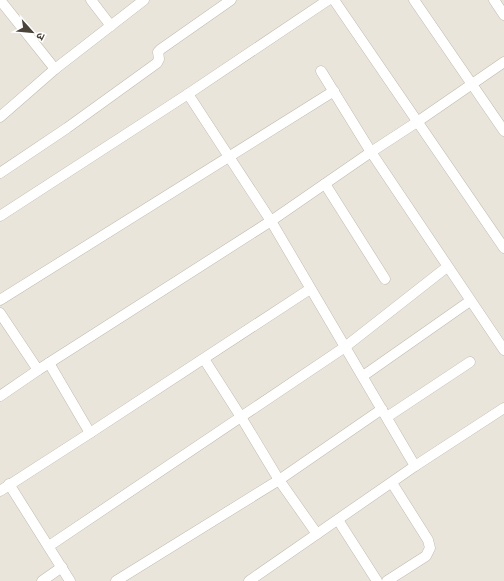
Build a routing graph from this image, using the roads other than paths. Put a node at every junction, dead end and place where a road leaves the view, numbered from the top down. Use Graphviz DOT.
graph roads {
  1 [pos="0,0"];
  2 [pos="91,0"];
  3 [pos="144,0"];
  4 [pos="231,0"];
  5 [pos="328,0"];
  6 [pos="334,0"];
  7 [pos="414,0"];
  8 [pos="494,0"];
  9 [pos="504,15"];
  10 [pos="111,26"];
  11 [pos="504,62"];
  12 [pos="55,69"];
  13 [pos="321,71"];
  14 [pos="472,84"];
  15 [pos="334,91"];
  16 [pos="188,94"];
  17 [pos="0,116"];
  18 [pos="417,122"];
  19 [pos="504,131"];
  20 [pos="371,152"];
  21 [pos="228,157"];
  22 [pos="0,174"];
  23 [pos="325,184"];
  24 [pos="0,216"];
  25 [pos="271,221"];
  26 [pos="504,248"];
  27 [pos="447,267"];
  28 [pos="385,279"];
  29 [pos="310,289"];
  30 [pos="0,300"];
  31 [pos="470,301"];
  32 [pos="0,313"];
  33 [pos="346,347"];
  34 [pos="504,350"];
  35 [pos="204,359"];
  36 [pos="470,362"];
  37 [pos="49,363"];
  38 [pos="38,370"];
  39 [pos="363,376"];
  40 [pos="0,396"];
  41 [pos="504,408"];
  42 [pos="384,413"];
  43 [pos="241,417"];
  44 [pos="90,433"];
  45 [pos="415,466"];
  46 [pos="279,480"];
  47 [pos="392,483"];
  48 [pos="9,484"];
  49 [pos="0,490"];
  50 [pos="338,520"];
  51 [pos="317,534"];
  52 [pos="49,546"];
  53 [pos="62,567"];
  54 [pos="42,581"];
  55 [pos="70,581"];
  56 [pos="116,581"];
  57 [pos="249,581"];
  58 [pos="377,581"];
  59 [pos="387,581"];
  1 -- 12 [label="street"];
  2 -- 10 [label="street"];
  3 -- 10 [label="street"];
  4 -- 22 [label="street"];
  5 -- 16 [label="street"];
  6 -- 18 [label="street"];
  7 -- 14 [label="street"];
  8 -- 9 [label="street"];
  10 -- 12 [label="street"];
  11 -- 14 [label="street"];
  12 -- 17 [label="street"];
  13 -- 15 [label="street"];
  14 -- 18 [label="street"];
  14 -- 19 [label="street"];
  15 -- 20 [label="street"];
  15 -- 21 [label="street"];
  16 -- 21 [label="street"];
  16 -- 24 [label="street"];
  18 -- 20 [label="street"];
  18 -- 26 [label="street"];
  20 -- 23 [label="street"];
  20 -- 27 [label="street"];
  21 -- 25 [label="street"];
  21 -- 30 [label="street"];
  23 -- 25 [label="street"];
  23 -- 28 [label="street"];
  25 -- 29 [label="street"];
  25 -- 37 [label="street"];
  27 -- 31 [label="street"];
  27 -- 33 [label="street"];
  29 -- 33 [label="street"];
  29 -- 35 [label="street"];
  31 -- 34 [label="street"];
  31 -- 39 [label="street"];
  32 -- 38 [label="street"];
  33 -- 39 [label="street"];
  33 -- 43 [label="street"];
  35 -- 43 [label="street"];
  35 -- 44 [label="street"];
  36 -- 42 [label="street"];
  37 -- 38 [label="street"];
  37 -- 44 [label="street"];
  38 -- 40 [label="street"];
  39 -- 42 [label="street"];
  41 -- 45 [label="street"];
  42 -- 45 [label="street"];
  42 -- 46 [label="street"];
  43 -- 46 [label="street"];
  43 -- 52 [label="street"];
  44 -- 48 [label="street"];
  45 -- 47 [label="street"];
  46 -- 51 [label="street"];
  46 -- 56 [label="street"];
  47 -- 50 [label="street"];
  47 -- 59 [label="street"];
  48 -- 49 [label="street"];
  48 -- 52 [label="street"];
  50 -- 51 [label="street"];
  50 -- 58 [label="street"];
  51 -- 57 [label="street"];
  52 -- 53 [label="street"];
  53 -- 54 [label="street"];
  53 -- 55 [label="street"];
}
